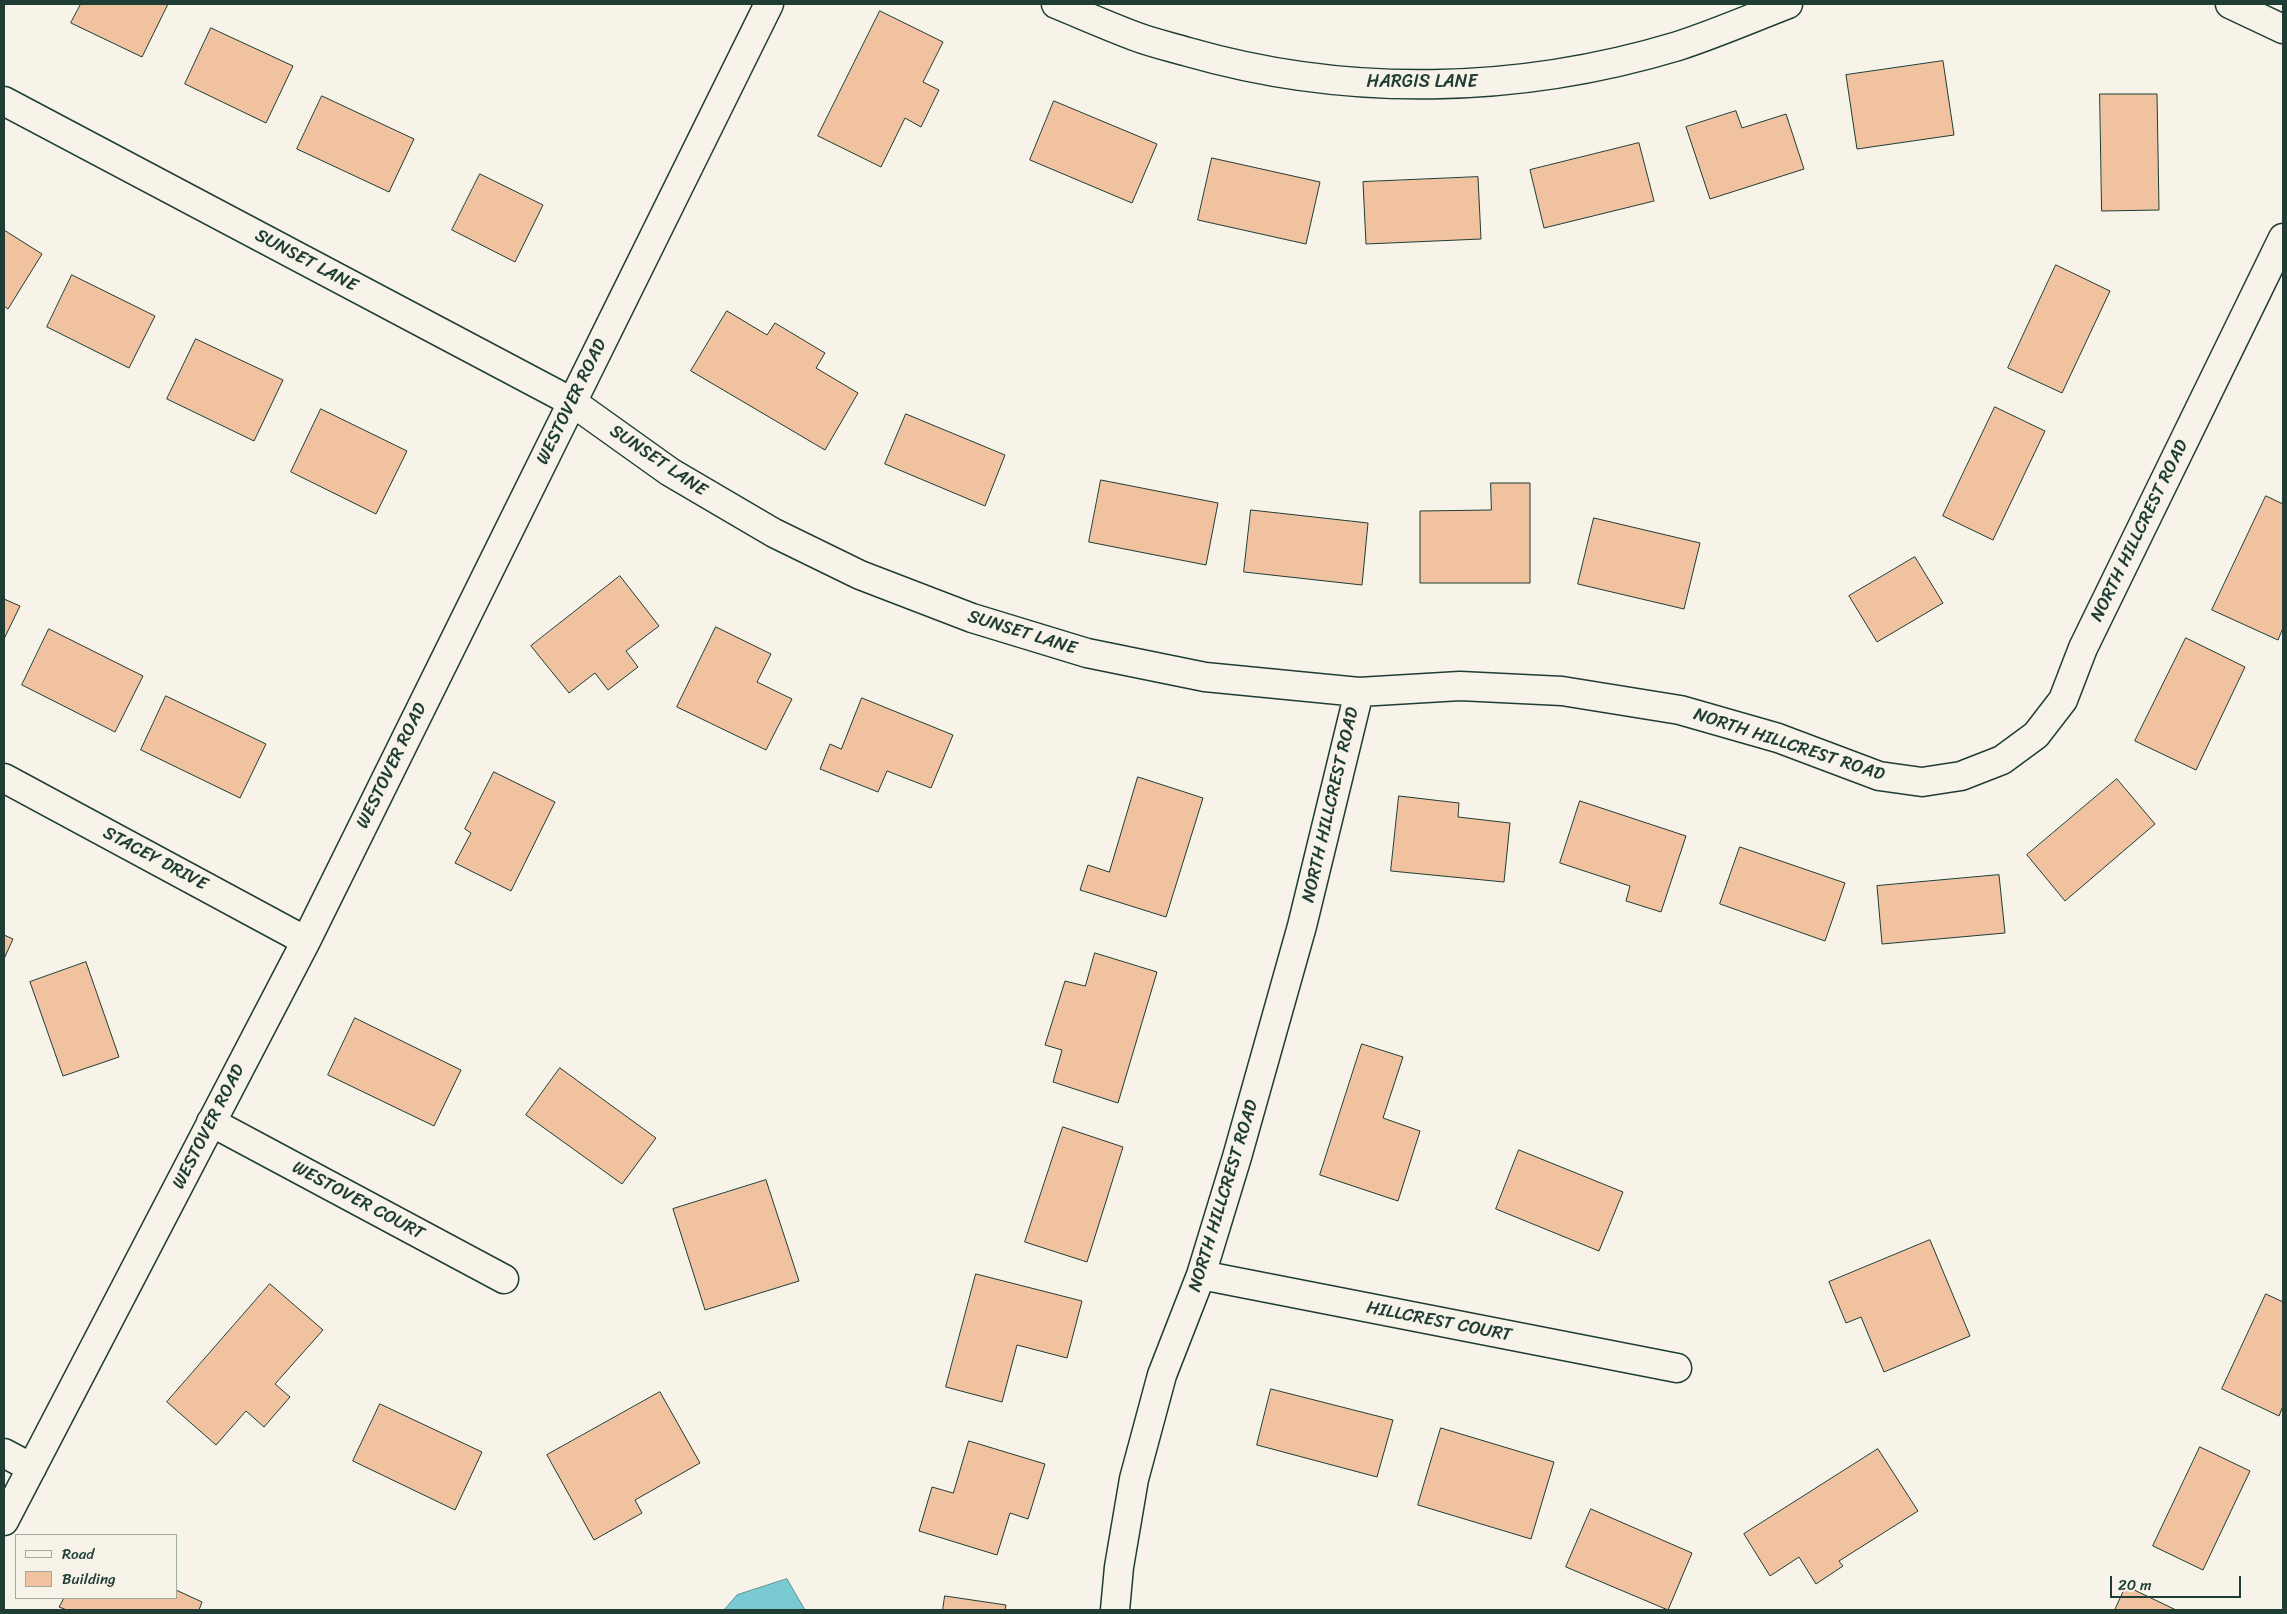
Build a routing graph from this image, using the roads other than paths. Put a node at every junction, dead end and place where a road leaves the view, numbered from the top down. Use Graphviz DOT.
graph roads {
  1 [pos="768,4"];
  2 [pos="1056,4"];
  3 [pos="1788,4"];
  4 [pos="2230,4"];
  5 [pos="1760,9"];
  6 [pos="2283,29"];
  7 [pos="4,101"];
  8 [pos="2283,238"];
  9 [pos="572,402"];
  10 [pos="1358,692"];
  11 [pos="4,778"];
  12 [pos="306,940"];
  13 [pos="212,1122"];
  14 [pos="1201,1275"];
  15 [pos="504,1279"];
  16 [pos="1677,1368"];
  17 [pos="4,1454"];
  18 [pos="32,1468"];
  19 [pos="4,1521"];
  20 [pos="1115,1610"];
  1 -- 9 [label="street, WESTOVER ROAD"];
  2 -- 5 [label="street, HARGIS LANE"];
  3 -- 5 [label="street, HARGIS LANE"];
  4 -- 6 [label="street"];
  7 -- 9 [label="street, SUNSET LANE"];
  8 -- 10 [label="street, NORTH HILLCREST ROAD"];
  9 -- 10 [label="street, SUNSET LANE"];
  9 -- 12 [label="street, WESTOVER ROAD"];
  10 -- 14 [label="street, NORTH HILLCREST ROAD"];
  11 -- 12 [label="street, STACEY DRIVE"];
  12 -- 13 [label="street, WESTOVER ROAD"];
  13 -- 15 [label="street, WESTOVER COURT"];
  13 -- 18 [label="street, WESTOVER ROAD"];
  14 -- 16 [label="street, HILLCREST COURT"];
  14 -- 20 [label="street, NORTH HILLCREST ROAD"];
  17 -- 18 [label="street"];
  18 -- 19 [label="street, WESTOVER ROAD"];
}
